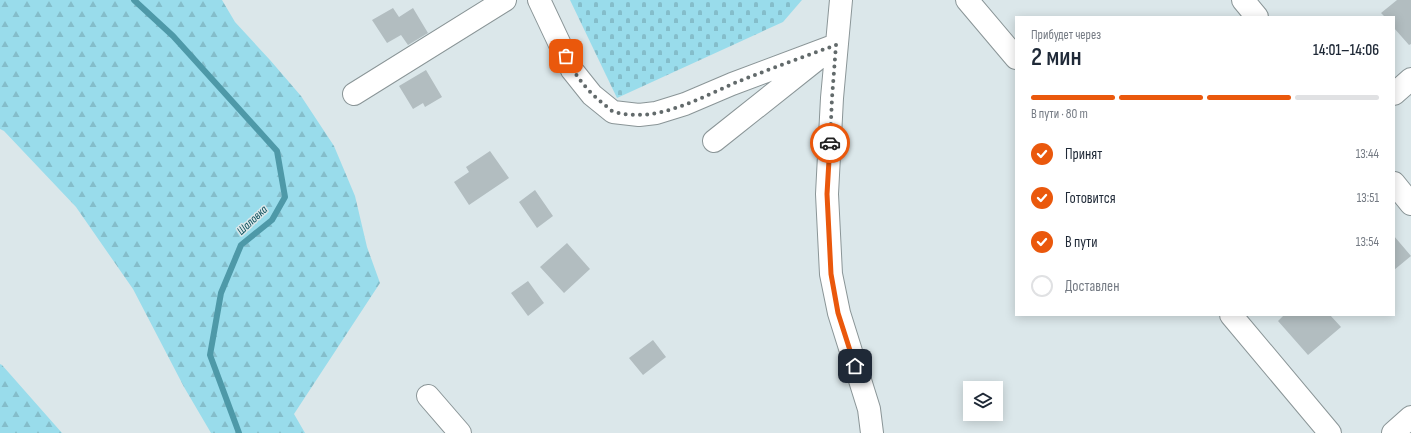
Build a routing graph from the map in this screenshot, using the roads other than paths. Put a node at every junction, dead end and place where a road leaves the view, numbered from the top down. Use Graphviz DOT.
graph roads {
  1 [pos="505,0"];
  2 [pos="539,0"];
  3 [pos="841,0"];
  4 [pos="967,0"];
  5 [pos="1243,0"];
  6 [pos="1256,16"];
  7 [pos="836,45"];
  8 [pos="1015,57"];
  9 [pos="1411,79"];
  10 [pos="1395,93"];
  11 [pos="354,94"];
  12 [pos="714,141"];
  13 [pos="1395,185"];
  14 [pos="1411,204"];
  15 [pos="1232,316"];
  16 [pos="428,396"];
  17 [pos="1411,417"];
  18 [pos="460,433"];
  19 [pos="872,433"];
  20 [pos="1330,433"];
  21 [pos="1392,433"];
  1 -- 11 [label="street"];
  2 -- 7 [label="street"];
  3 -- 7 [label="street"];
  4 -- 8 [label="street"];
  5 -- 6 [label="street"];
  7 -- 12 [label="street"];
  7 -- 19 [label="street"];
  9 -- 10 [label="street"];
  13 -- 14 [label="street"];
  15 -- 20 [label="street"];
  16 -- 18 [label="street"];
  17 -- 21 [label="street"];
}
